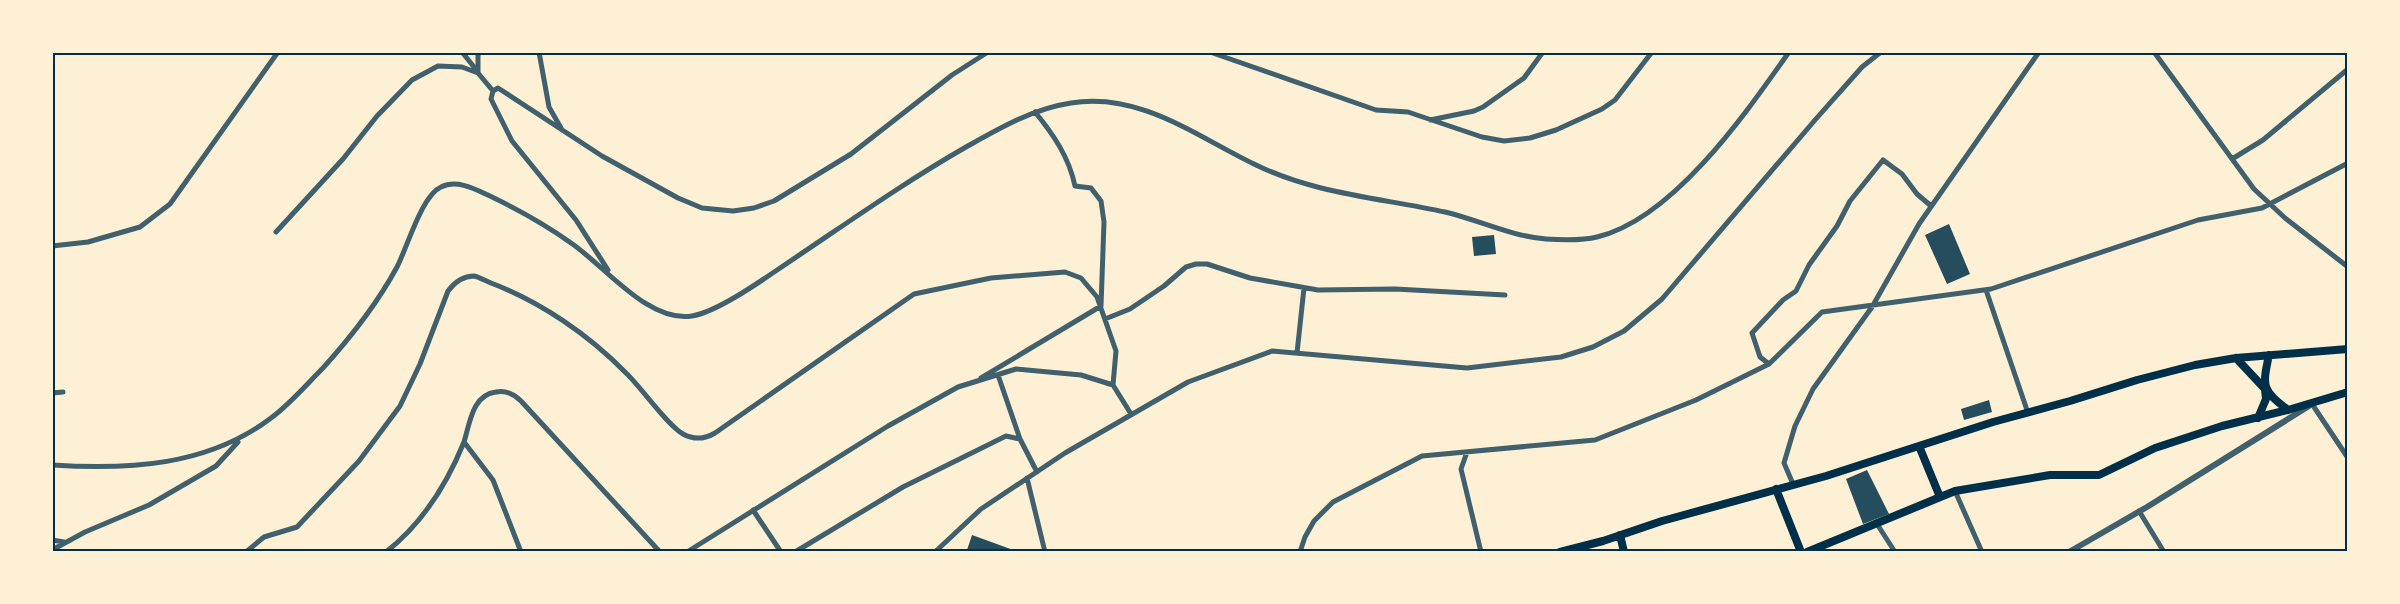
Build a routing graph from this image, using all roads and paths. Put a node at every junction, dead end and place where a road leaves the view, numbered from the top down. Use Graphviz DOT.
graph roads {
  1 [pos="278,52"];
  2 [pos="462,52"];
  3 [pos="478,52"];
  4 [pos="539,52"];
  5 [pos="988,52"];
  6 [pos="1210,52"];
  7 [pos="1543,52"];
  8 [pos="1652,52"];
  9 [pos="1789,52"];
  10 [pos="1881,52"];
  11 [pos="2039,52"];
  12 [pos="2154,52"];
  13 [pos="2346,70"];
  14 [pos="478,73"];
  15 [pos="2348,78"];
  16 [pos="493,91"];
  17 [pos="1034,112"];
  18 [pos="1430,120"];
  19 [pos="563,131"];
  20 [pos="2232,159"];
  21 [pos="2348,163"];
  22 [pos="2269,204"];
  23 [pos="1931,206"];
  24 [pos="276,232"];
  25 [pos="52,246"];
  26 [pos="2347,265"];
  27 [pos="613,276"];
  28 [pos="1304,288"];
  29 [pos="1986,290"];
  30 [pos="1506,295"];
  31 [pos="1101,306"];
  32 [pos="1872,307"];
  33 [pos="1105,319"];
  34 [pos="2348,349"];
  35 [pos="1297,354"];
  36 [pos="2269,355"];
  37 [pos="2236,358"];
  38 [pos="1769,364"];
  39 [pos="998,375"];
  40 [pos="972,383"];
  41 [pos="1113,385"];
  42 [pos="2265,389"];
  43 [pos="63,392"];
  44 [pos="2348,392"];
  45 [pos="52,393"];
  46 [pos="2312,404"];
  47 [pos="2288,410"];
  48 [pos="2028,413"];
  49 [pos="1132,414"];
  50 [pos="2258,418"];
  51 [pos="242,438"];
  52 [pos="1020,439"];
  53 [pos="464,441"];
  54 [pos="1919,446"];
  55 [pos="1467,452"];
  56 [pos="2348,458"];
  57 [pos="52,465"];
  58 [pos="1037,472"];
  59 [pos="1027,478"];
  60 [pos="1792,484"];
  61 [pos="1776,488"];
  62 [pos="1955,491"];
  63 [pos="1940,497"];
  64 [pos="753,510"];
  65 [pos="2140,511"];
  66 [pos="1877,524"];
  67 [pos="1620,535"];
  68 [pos="52,540"];
  69 [pos="64,542"];
  70 [pos="52,550"];
  71 [pos="246,552"];
  72 [pos="386,552"];
  73 [pos="521,552"];
  74 [pos="660,552"];
  75 [pos="687,552"];
  76 [pos="780,552"];
  77 [pos="796,552"];
  78 [pos="935,552"];
  79 [pos="1045,552"];
  80 [pos="1300,552"];
  81 [pos="1482,552"];
  82 [pos="1560,552"];
  83 [pos="1624,552"];
  84 [pos="1801,552"];
  85 [pos="1807,552"];
  86 [pos="1895,552"];
  87 [pos="1982,552"];
  88 [pos="2069,552"];
  89 [pos="2164,552"];
  1 -- 25 [label="street"];
  2 -- 14 [label="street"];
  3 -- 14 [label="street"];
  4 -- 19 [label="street"];
  5 -- 19 [label="street"];
  6 -- 18 [label="street"];
  7 -- 18 [label="street"];
  8 -- 18 [label="street"];
  9 -- 17 [label="street"];
  10 -- 35 [label="street"];
  11 -- 23 [label="street"];
  12 -- 20 [label="street"];
  13 -- 15 [label="street"];
  13 -- 20 [label="street"];
  14 -- 16 [label="street"];
  14 -- 24 [label="street"];
  16 -- 19 [label="street"];
  16 -- 27 [label="street"];
  17 -- 27 [label="street"];
  17 -- 31 [label="street"];
  20 -- 22 [label="street"];
  21 -- 22 [label="street"];
  22 -- 26 [label="street"];
  22 -- 29 [label="street"];
  23 -- 32 [label="street"];
  23 -- 38 [label="street"];
  27 -- 51 [label="street"];
  28 -- 30 [label="street"];
  28 -- 33 [label="street"];
  28 -- 35 [label="street"];
  29 -- 32 [label="street"];
  29 -- 48 [label="street"];
  31 -- 33 [label="street"];
  31 -- 40 [label="street"];
  31 -- 71 [label="street"];
  32 -- 38 [label="street"];
  32 -- 60 [label="street"];
  33 -- 41 [label="street"];
  34 -- 36 [label="main road"];
  35 -- 49 [label="street"];
  36 -- 37 [label="main road"];
  36 -- 42 [label="main road"];
  37 -- 42 [label="main road"];
  37 -- 48 [label="main road"];
  38 -- 55 [label="street"];
  39 -- 40 [label="street"];
  39 -- 41 [label="street"];
  39 -- 52 [label="street"];
  40 -- 64 [label="street"];
  41 -- 49 [label="street"];
  42 -- 47 [label="main road"];
  42 -- 50 [label="main road"];
  43 -- 45 [label="street"];
  44 -- 46 [label="main road"];
  46 -- 47 [label="main road"];
  46 -- 56 [label="street"];
  46 -- 65 [label="street"];
  47 -- 50 [label="main road"];
  48 -- 54 [label="main road"];
  49 -- 58 [label="street"];
  50 -- 62 [label="main road"];
  51 -- 57 [label="street"];
  51 -- 69 [label="street"];
  52 -- 58 [label="street"];
  52 -- 77 [label="street"];
  53 -- 72 [label="street"];
  53 -- 73 [label="street"];
  53 -- 74 [label="street"];
  54 -- 60 [label="main road"];
  54 -- 63 [label="main road"];
  55 -- 80 [label="street"];
  55 -- 81 [label="street"];
  58 -- 59 [label="street"];
  59 -- 78 [label="street"];
  59 -- 79 [label="street"];
  60 -- 61 [label="main road"];
  61 -- 67 [label="main road"];
  61 -- 84 [label="main road"];
  62 -- 63 [label="main road"];
  62 -- 87 [label="street"];
  63 -- 66 [label="main road"];
  64 -- 75 [label="street"];
  64 -- 76 [label="street"];
  65 -- 88 [label="street"];
  65 -- 89 [label="street"];
  66 -- 85 [label="main road"];
  66 -- 86 [label="street"];
  67 -- 82 [label="main road"];
  67 -- 83 [label="main road"];
  68 -- 69 [label="street"];
  69 -- 70 [label="street"];
}
